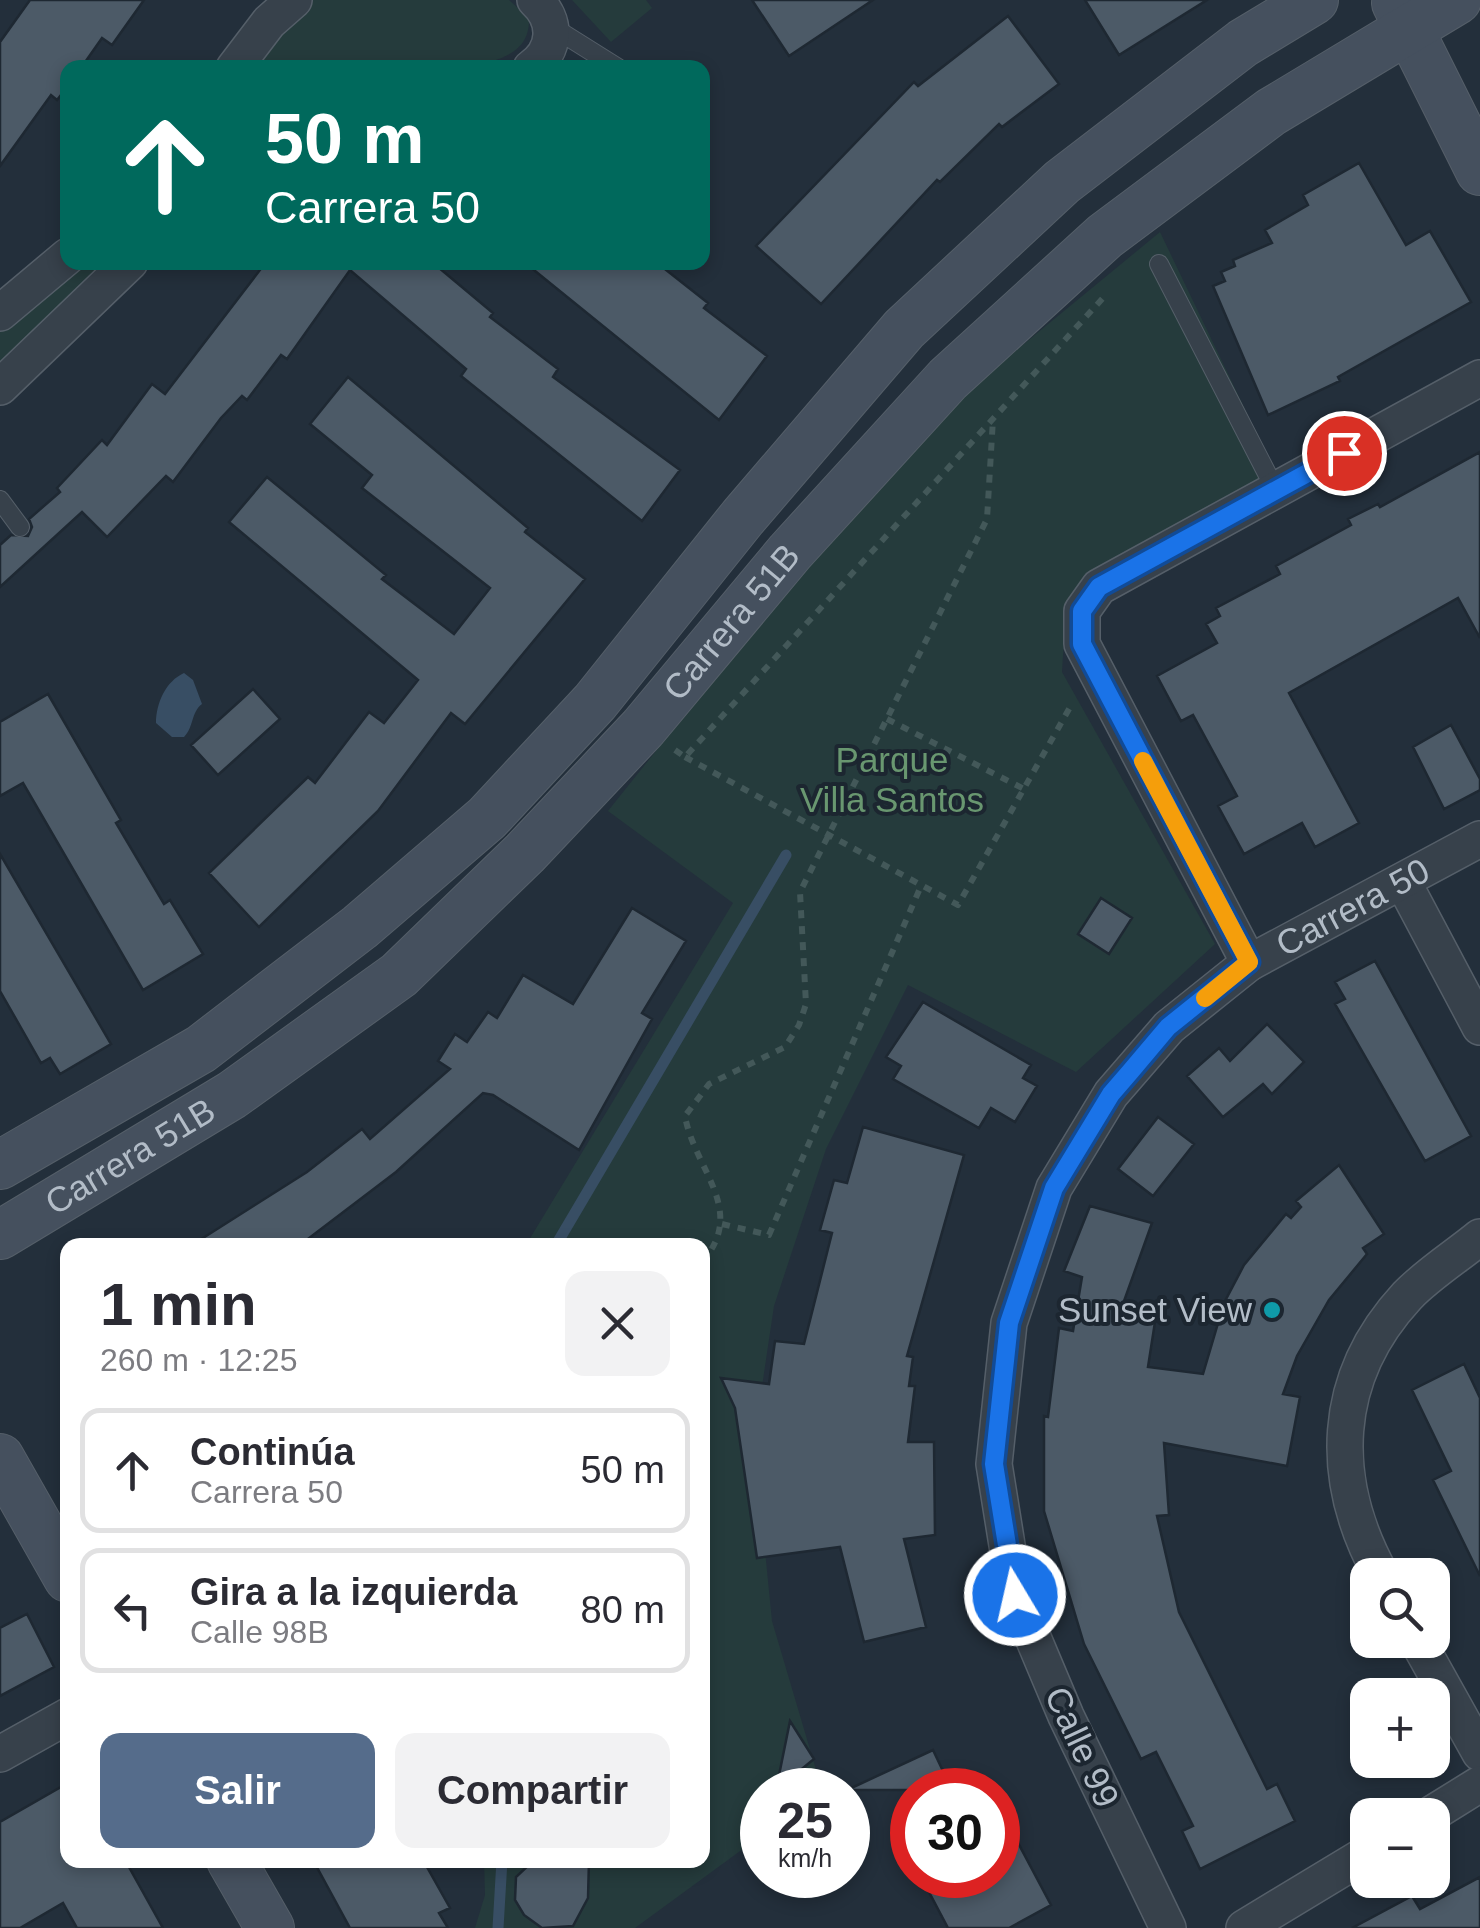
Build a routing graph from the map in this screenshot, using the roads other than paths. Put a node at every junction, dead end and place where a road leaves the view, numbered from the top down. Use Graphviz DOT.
graph roads {
  1 [pos="294,0"];
  2 [pos="1314,0"];
  3 [pos="1457,0"];
  4 [pos="543,13"];
  5 [pos="1402,15"];
  6 [pos="240,60"];
  7 [pos="538,60"];
  8 [pos="607,60"];
  9 [pos="1480,171"];
  10 [pos="60,263"];
  11 [pos="1159,264"];
  12 [pos="122,270"];
  13 [pos="0,313"];
  14 [pos="1480,378"];
  15 [pos="0,387"];
  16 [pos="1276,491"];
  17 [pos="0,500"];
  18 [pos="20,527"];
  19 [pos="1480,838"];
  20 [pos="1403,882"];
  21 [pos="1249,962"];
  22 [pos="1480,1027"];
  23 [pos="0,1165"];
  24 [pos="0,1235"];
  25 [pos="1480,1237"];
  26 [pos="1009,1323"];
  27 [pos="0,1458"];
  28 [pos="1371,1558"];
  29 [pos="60,1564"];
  30 [pos="1427,1658"];
  31 [pos="60,1720"];
  32 [pos="0,1754"];
  33 [pos="1480,1754"];
  34 [pos="1480,1784"];
  35 [pos="1450,1803"];
  36 [pos="1350,1864"];
  37 [pos="235,1868"];
  38 [pos="270,1928"];
  39 [pos="1168,1928"];
  40 [pos="1244,1928"];
  1 -- 6 [label="street"];
  2 -- 23 [label="main road, Carrera 51B"];
  3 -- 5 [label="main road, Carrera 51B"];
  4 -- 7 [label="street"];
  4 -- 8 [label="lane"];
  5 -- 9 [label="main road"];
  5 -- 24 [label="main road, Carrera 51B"];
  10 -- 13 [label="street"];
  11 -- 16 [label="lane"];
  12 -- 15 [label="street"];
  14 -- 16 [label="street"];
  16 -- 21 [label="street"];
  17 -- 18 [label="lane"];
  19 -- 20 [label="street, Carrera 50"];
  20 -- 21 [label="street, Carrera 50"];
  20 -- 22 [label="street"];
  21 -- 26 [label="street, Carrera 50"];
  25 -- 28 [label="street"];
  26 -- 39 [label="street, Calle 99"];
  27 -- 29 [label="main road"];
  30 -- 33 [label="street"];
  31 -- 32 [label="street"];
  34 -- 35 [label="street"];
  36 -- 40 [label="street"];
  37 -- 38 [label="main road"];
}
